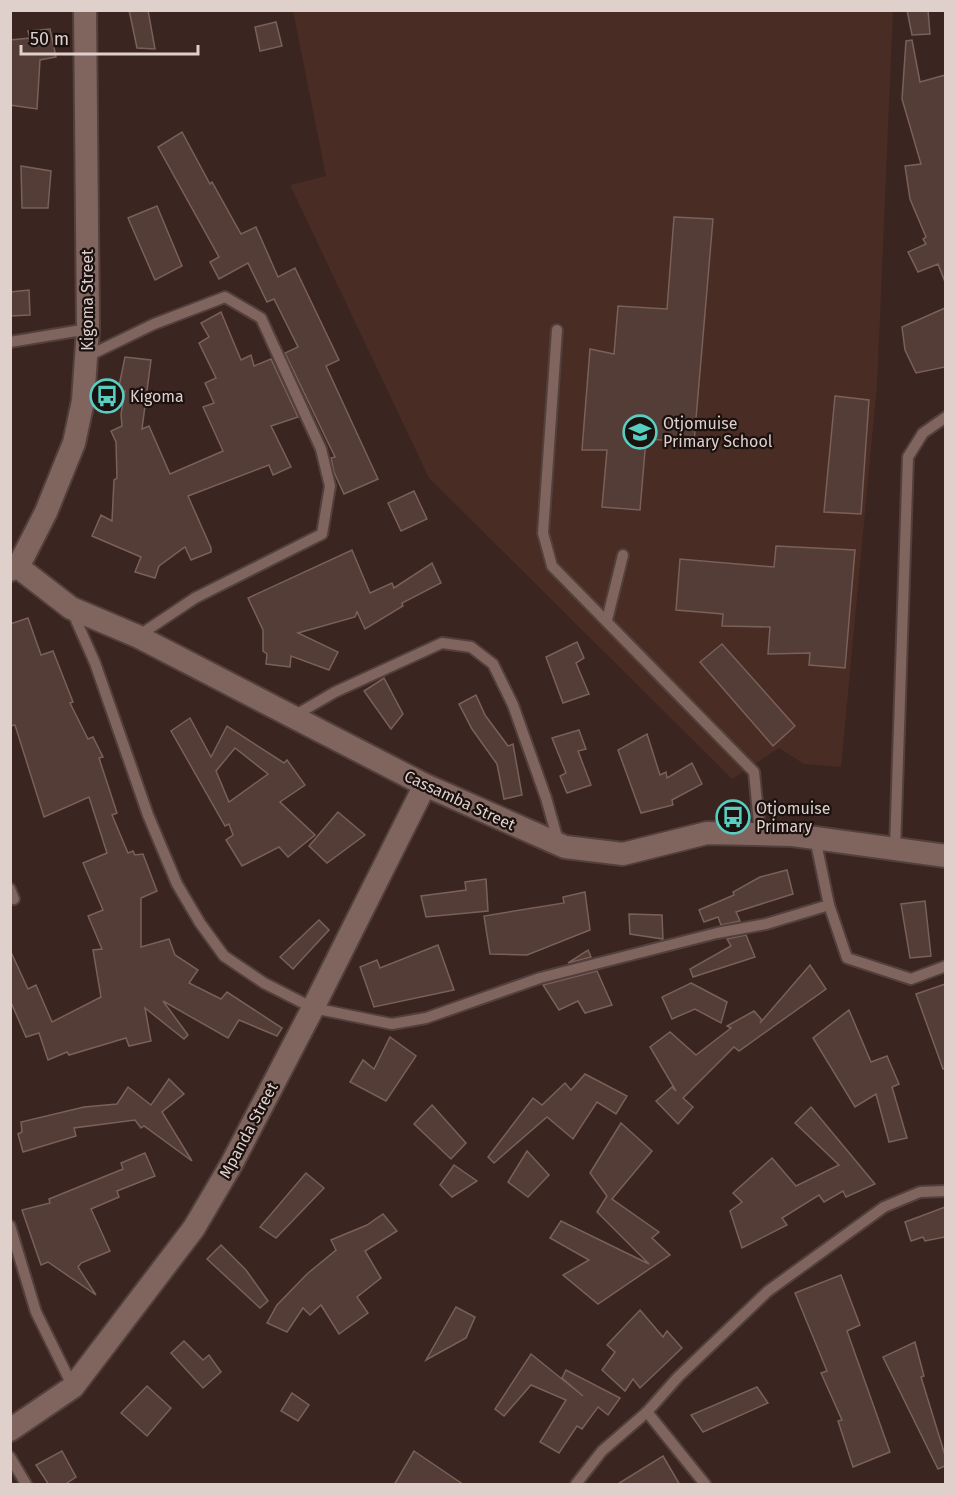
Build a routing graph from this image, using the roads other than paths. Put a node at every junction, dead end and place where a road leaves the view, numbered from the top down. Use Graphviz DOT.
graph roads {
  1 [pos="85,10"];
  2 [pos="88,329"];
  3 [pos="557,330"];
  4 [pos="10,342"];
  5 [pos="88,356"];
  6 [pos="945,417"];
  7 [pos="623,555"];
  8 [pos="14,569"];
  9 [pos="71,608"];
  10 [pos="607,620"];
  11 [pos="137,636"];
  12 [pos="292,717"];
  13 [pos="425,785"];
  14 [pos="760,834"];
  15 [pos="815,838"];
  16 [pos="559,844"];
  17 [pos="895,849"];
  18 [pos="945,856"];
  19 [pos="829,905"];
  20 [pos="945,966"];
  21 [pos="313,1008"];
  22 [pos="945,1191"];
  23 [pos="10,1226"];
  24 [pos="73,1387"];
  25 [pos="647,1412"];
  26 [pos="10,1430"];
  27 [pos="10,1457"];
  28 [pos="26,1485"];
  29 [pos="576,1485"];
  30 [pos="705,1485"];
  1 -- 2 [label="street, Kigoma Street"];
  2 -- 4 [label="lane"];
  2 -- 5 [label="street, Kigoma Street"];
  3 -- 10 [label="lane"];
  5 -- 8 [label="street, Kigoma Street"];
  5 -- 11 [label="lane"];
  6 -- 17 [label="lane"];
  7 -- 10 [label="lane"];
  8 -- 9 [label="street, Cassamba Street"];
  9 -- 11 [label="street, Cassamba Street"];
  9 -- 21 [label="lane"];
  10 -- 14 [label="lane"];
  11 -- 12 [label="street, Cassamba Street"];
  12 -- 13 [label="street, Cassamba Street"];
  12 -- 16 [label="lane"];
  13 -- 16 [label="street, Cassamba Street"];
  13 -- 21 [label="street, Mpanda Street"];
  14 -- 15 [label="street, Cassamba Street"];
  14 -- 16 [label="street, Cassamba Street"];
  15 -- 17 [label="street, Cassamba Street"];
  15 -- 19 [label="lane"];
  17 -- 18 [label="street, Cassamba Street"];
  19 -- 20 [label="lane"];
  19 -- 21 [label="lane"];
  21 -- 24 [label="street, Mpanda Street"];
  22 -- 25 [label="lane"];
  23 -- 24 [label="lane"];
  24 -- 26 [label="street, Mpanda Street"];
  25 -- 29 [label="lane"];
  25 -- 30 [label="lane"];
  27 -- 28 [label="lane"];
}
